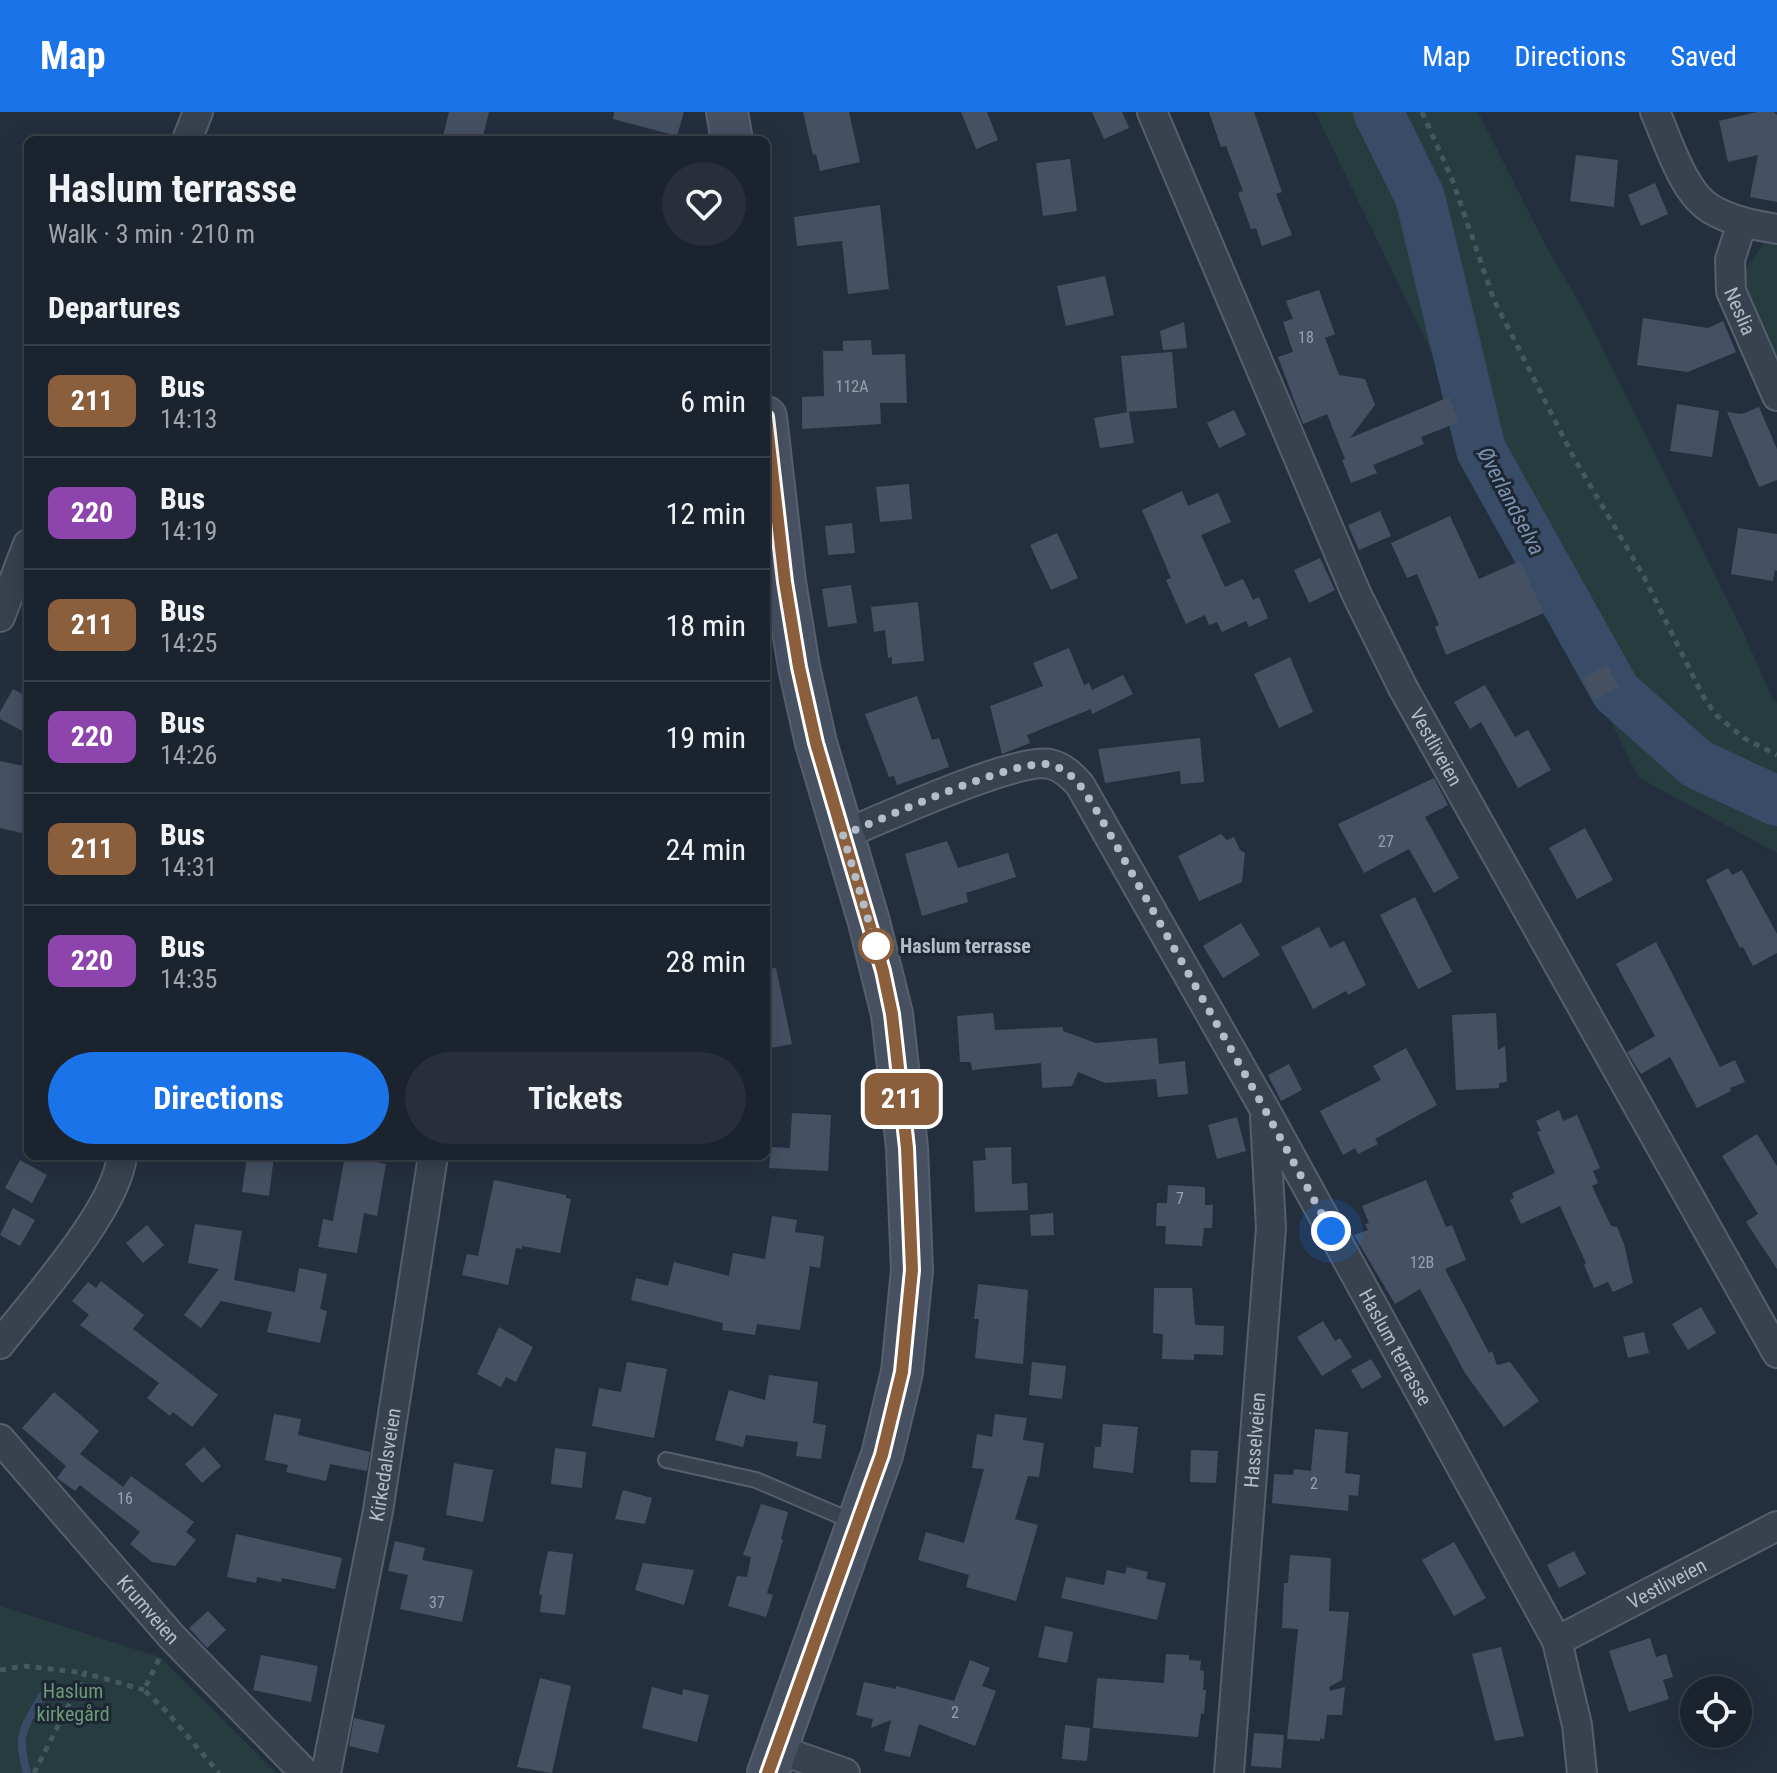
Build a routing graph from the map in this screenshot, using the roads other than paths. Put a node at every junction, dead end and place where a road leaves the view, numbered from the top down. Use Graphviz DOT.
graph roads {
  1 [pos="727,112"];
  2 [pos="1152,112"];
  3 [pos="1655,112"];
  4 [pos="731,136"];
  5 [pos="1742,223"];
  6 [pos="1777,229"];
  7 [pos="1777,396"];
  8 [pos="770,452"];
  9 [pos="24,554"];
  10 [pos="0,617"];
  11 [pos="843,835"];
  12 [pos="1264,1108"];
  13 [pos="121,1160"];
  14 [pos="432,1160"];
  15 [pos="0,1344"];
  16 [pos="1777,1353"];
  17 [pos="0,1439"];
  18 [pos="666,1460"];
  19 [pos="858,1524"];
  20 [pos="1777,1526"];
  21 [pos="1557,1641"];
  22 [pos="773,1761"];
  23 [pos="305,1773"];
  24 [pos="326,1773"];
  25 [pos="845,1773"];
  26 [pos="1229,1773"];
  27 [pos="1582,1773"];
  1 -- 4 [label="main road"];
  2 -- 16 [label="street, Vestliveien"];
  3 -- 5 [label="street"];
  5 -- 6 [label="street"];
  5 -- 7 [label="street, Neslia"];
  8 -- 11 [label="main road"];
  9 -- 10 [label="street"];
  11 -- 12 [label="street, Haslum terrasse"];
  11 -- 19 [label="main road"];
  12 -- 21 [label="street, Haslum terrasse"];
  12 -- 26 [label="street, Hasselveien"];
  13 -- 15 [label="street"];
  14 -- 24 [label="street, Kirkedalsveien"];
  17 -- 23 [label="street, Krumveien"];
  18 -- 19 [label="lane"];
  19 -- 22 [label="main road"];
  20 -- 21 [label="street, Vestliveien"];
  21 -- 27 [label="street, Haslum terrasse"];
  22 -- 25 [label="street"];
}
